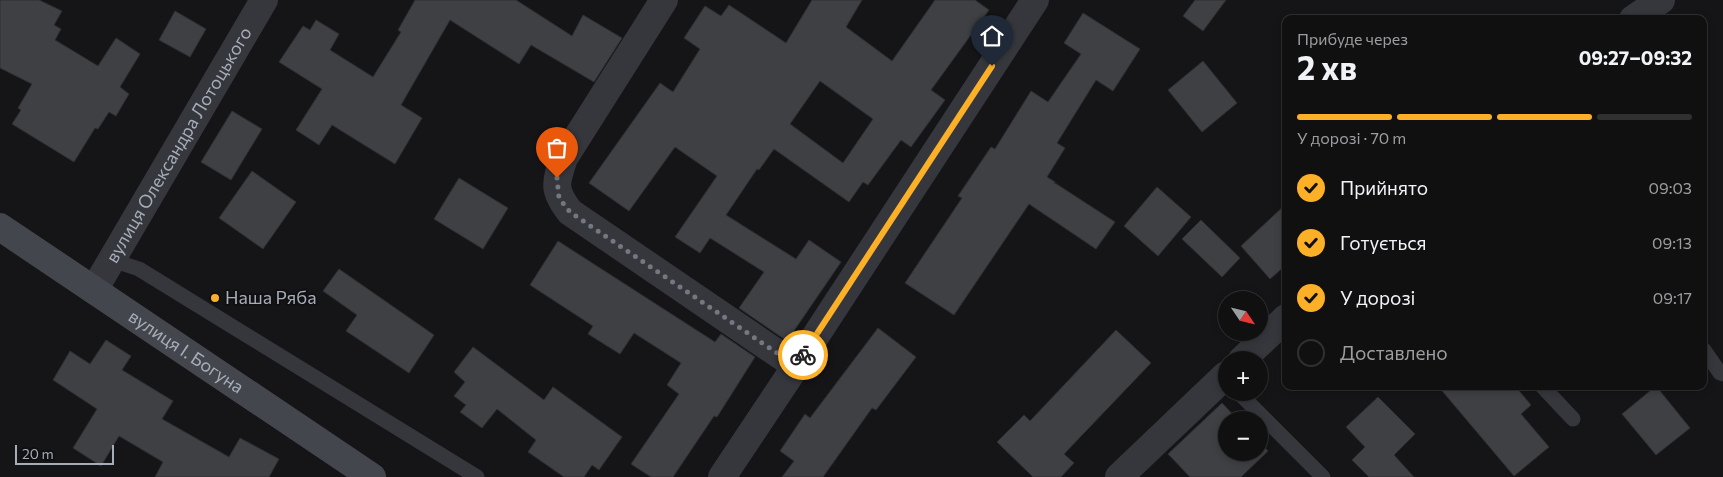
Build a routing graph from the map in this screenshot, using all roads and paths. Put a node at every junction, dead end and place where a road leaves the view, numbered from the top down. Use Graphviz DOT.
graph roads {
  1 [pos="264,0"];
  2 [pos="664,0"];
  3 [pos="1035,0"];
  4 [pos="1661,0"];
  5 [pos="1639,15"];
  6 [pos="0,227"];
  7 [pos="112,260"];
  8 [pos="94,290"];
  9 [pos="1282,322"];
  10 [pos="1255,351"];
  11 [pos="1707,354"];
  12 [pos="796,366"];
  13 [pos="1723,374"];
  14 [pos="1218,389"];
  15 [pos="1546,390"];
  16 [pos="1253,401"];
  17 [pos="1572,418"];
  18 [pos="372,477"];
  19 [pos="477,477"];
  20 [pos="722,477"];
  21 [pos="1119,477"];
  22 [pos="1323,477"];
  1 -- 7 [label="street, вулиця Олександра Лотоцького"];
  2 -- 12 [label="street"];
  3 -- 12 [label="street"];
  4 -- 5 [label="street"];
  6 -- 8 [label="street, вулиця І. Богуна"];
  7 -- 8 [label="street, вулиця Олександра Лотоцького"];
  7 -- 19 [label="lane"];
  8 -- 18 [label="street, вулиця І. Богуна"];
  9 -- 10 [label="street"];
  11 -- 13 [label="lane"];
  12 -- 20 [label="street"];
  14 -- 21 [label="street"];
  15 -- 17 [label="lane"];
  16 -- 22 [label="lane"];
}
